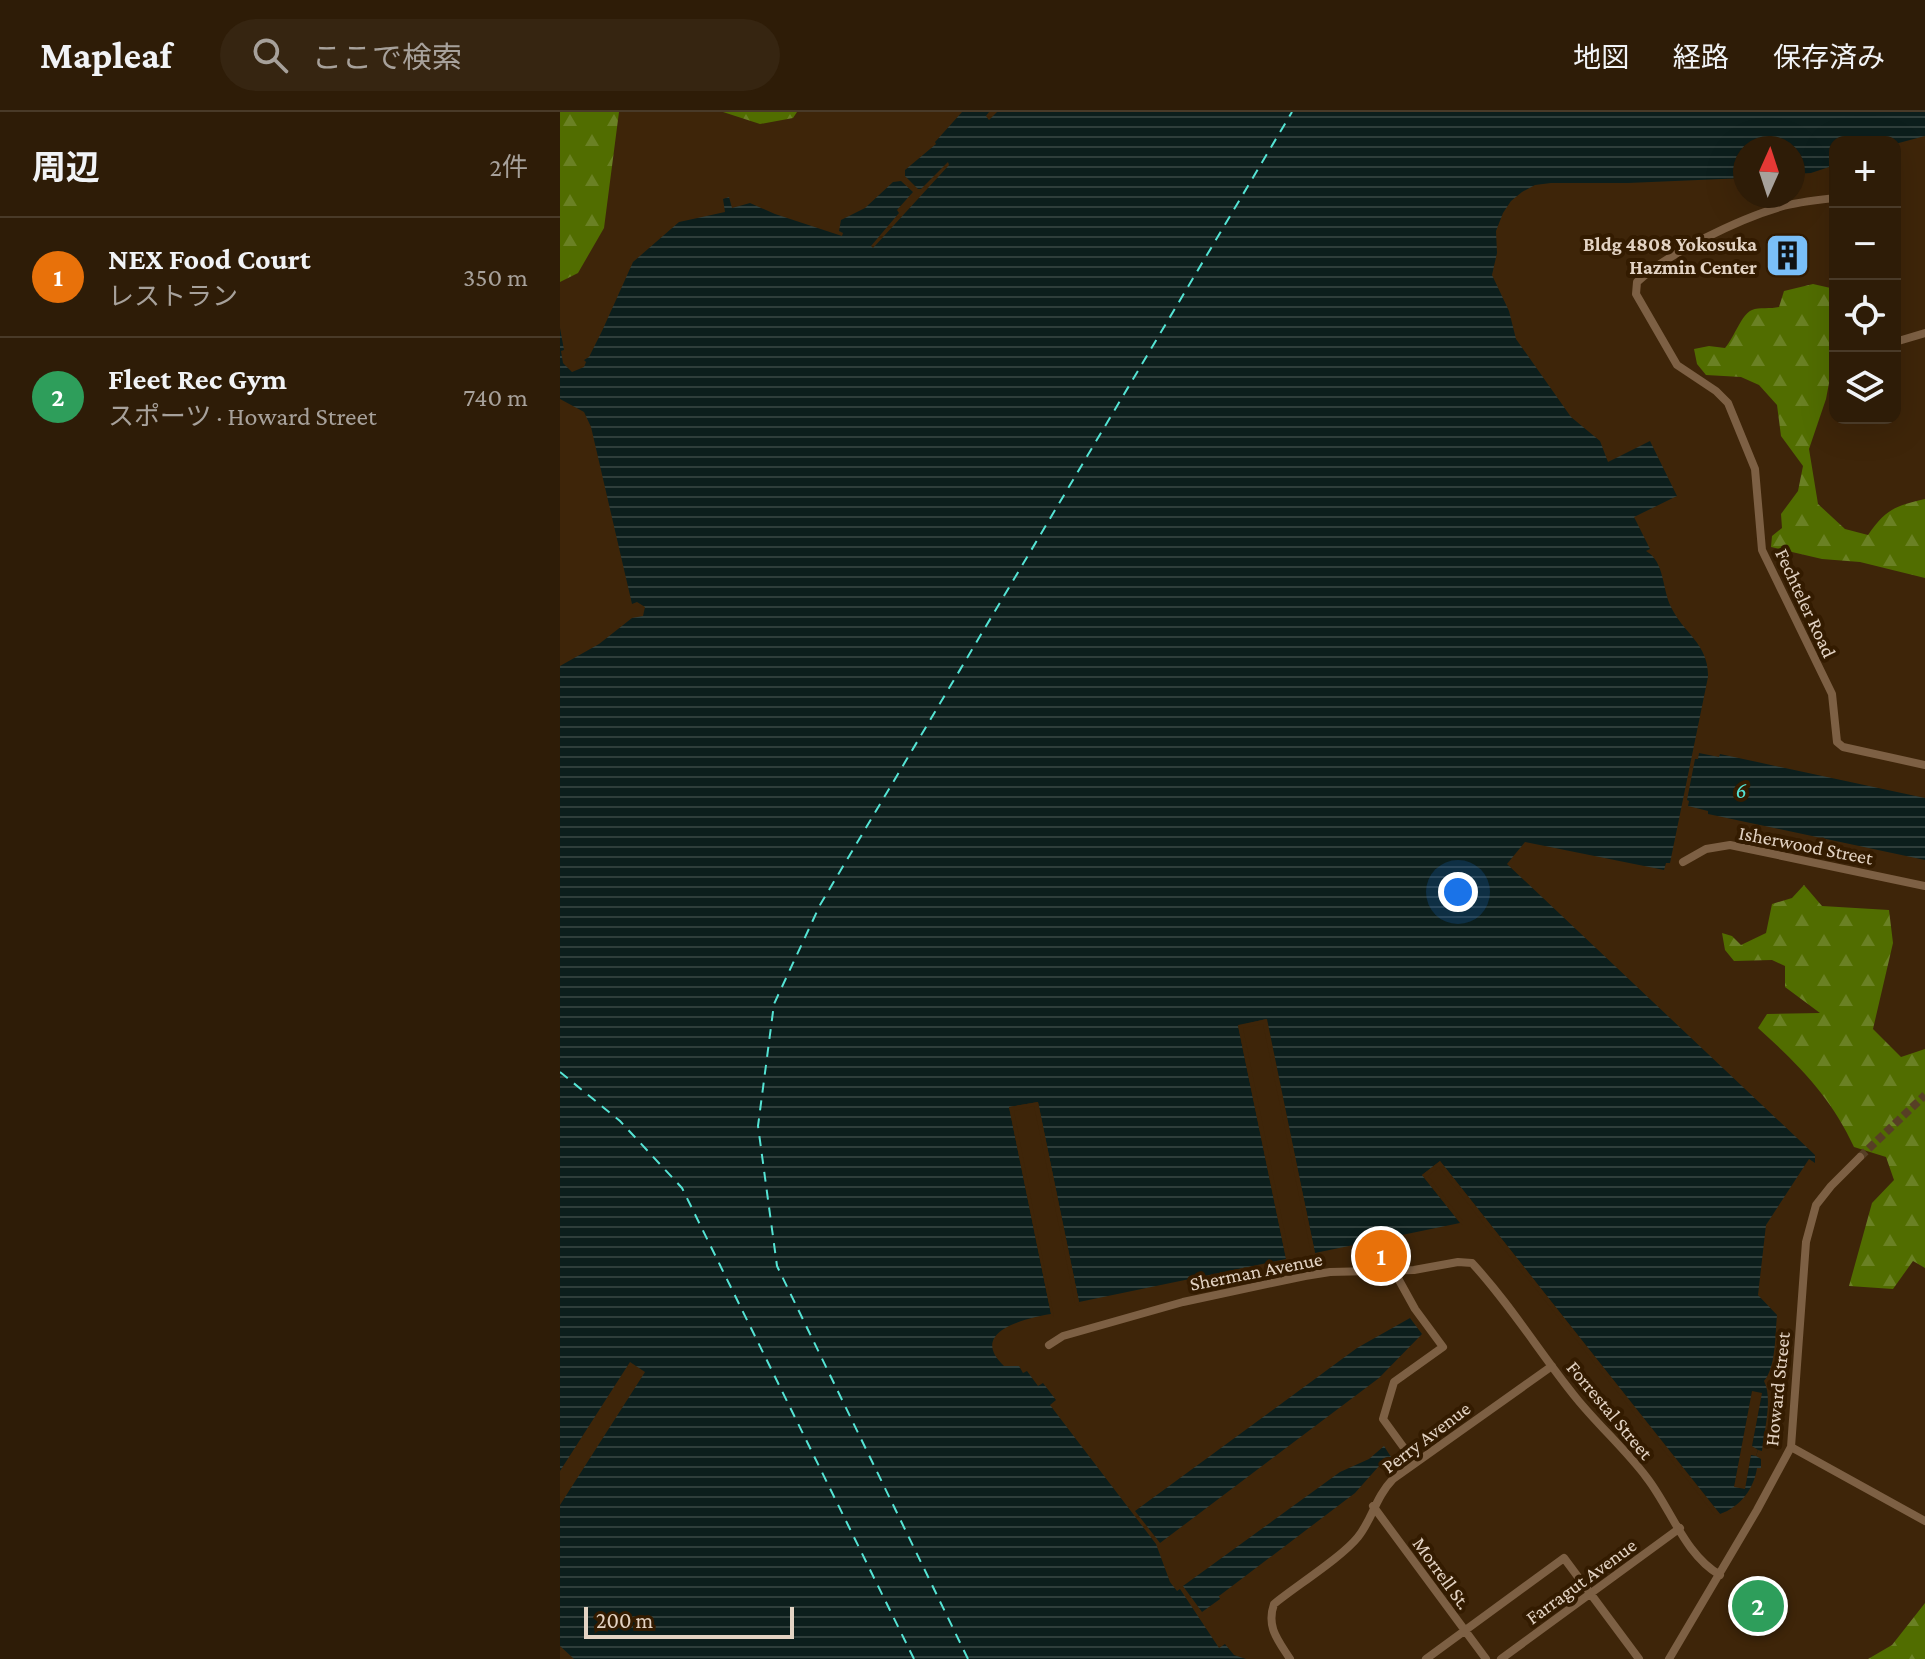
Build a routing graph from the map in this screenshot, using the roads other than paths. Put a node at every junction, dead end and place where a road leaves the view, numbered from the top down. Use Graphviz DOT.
graph roads {
  1 [pos="1829,199"];
  2 [pos="1925,333"];
  3 [pos="1901,340"];
  4 [pos="1925,765"];
  5 [pos="1683,862"];
  6 [pos="1925,886"];
  7 [pos="1860,1157"];
  8 [pos="1474,1266"];
  9 [pos="1394,1271"];
  10 [pos="1049,1345"];
  11 [pos="1552,1366"];
  12 [pos="1791,1447"];
  13 [pos="1415,1463"];
  14 [pos="1373,1506"];
  15 [pos="1925,1521"];
  16 [pos="1680,1528"];
  17 [pos="1720,1575"];
  18 [pos="1590,1594"];
  19 [pos="1465,1631"];
  20 [pos="1636,1656"];
  21 [pos="1290,1659"];
  22 [pos="1426,1659"];
  23 [pos="1486,1659"];
  24 [pos="1501,1659"];
  25 [pos="1624,1659"];
  26 [pos="1669,1659"];
  1 -- 4 [label="street, Fechteler Road"];
  2 -- 3 [label="street"];
  5 -- 6 [label="street, Isherwood Street"];
  7 -- 12 [label="street, Howard Street"];
  8 -- 9 [label="street, Sherman Avenue"];
  8 -- 11 [label="street, Forrestal Street"];
  9 -- 10 [label="street, Sherman Avenue"];
  9 -- 13 [label="street"];
  11 -- 13 [label="street, Perry Avenue"];
  11 -- 16 [label="street, Forrestal Street"];
  12 -- 15 [label="street"];
  12 -- 17 [label="street, Howard Street"];
  13 -- 14 [label="street, Perry Avenue"];
  14 -- 19 [label="street, Morrell St."];
  14 -- 21 [label="street, Perry Avenue"];
  16 -- 17 [label="street, Forrestal Street"];
  16 -- 18 [label="street, Farragut Avenue"];
  17 -- 26 [label="street, Howard Street"];
  18 -- 19 [label="street"];
  18 -- 20 [label="street"];
  18 -- 24 [label="street, Farragut Avenue"];
  19 -- 22 [label="street"];
  19 -- 23 [label="street, Morrell St."];
  20 -- 25 [label="street"];
}
